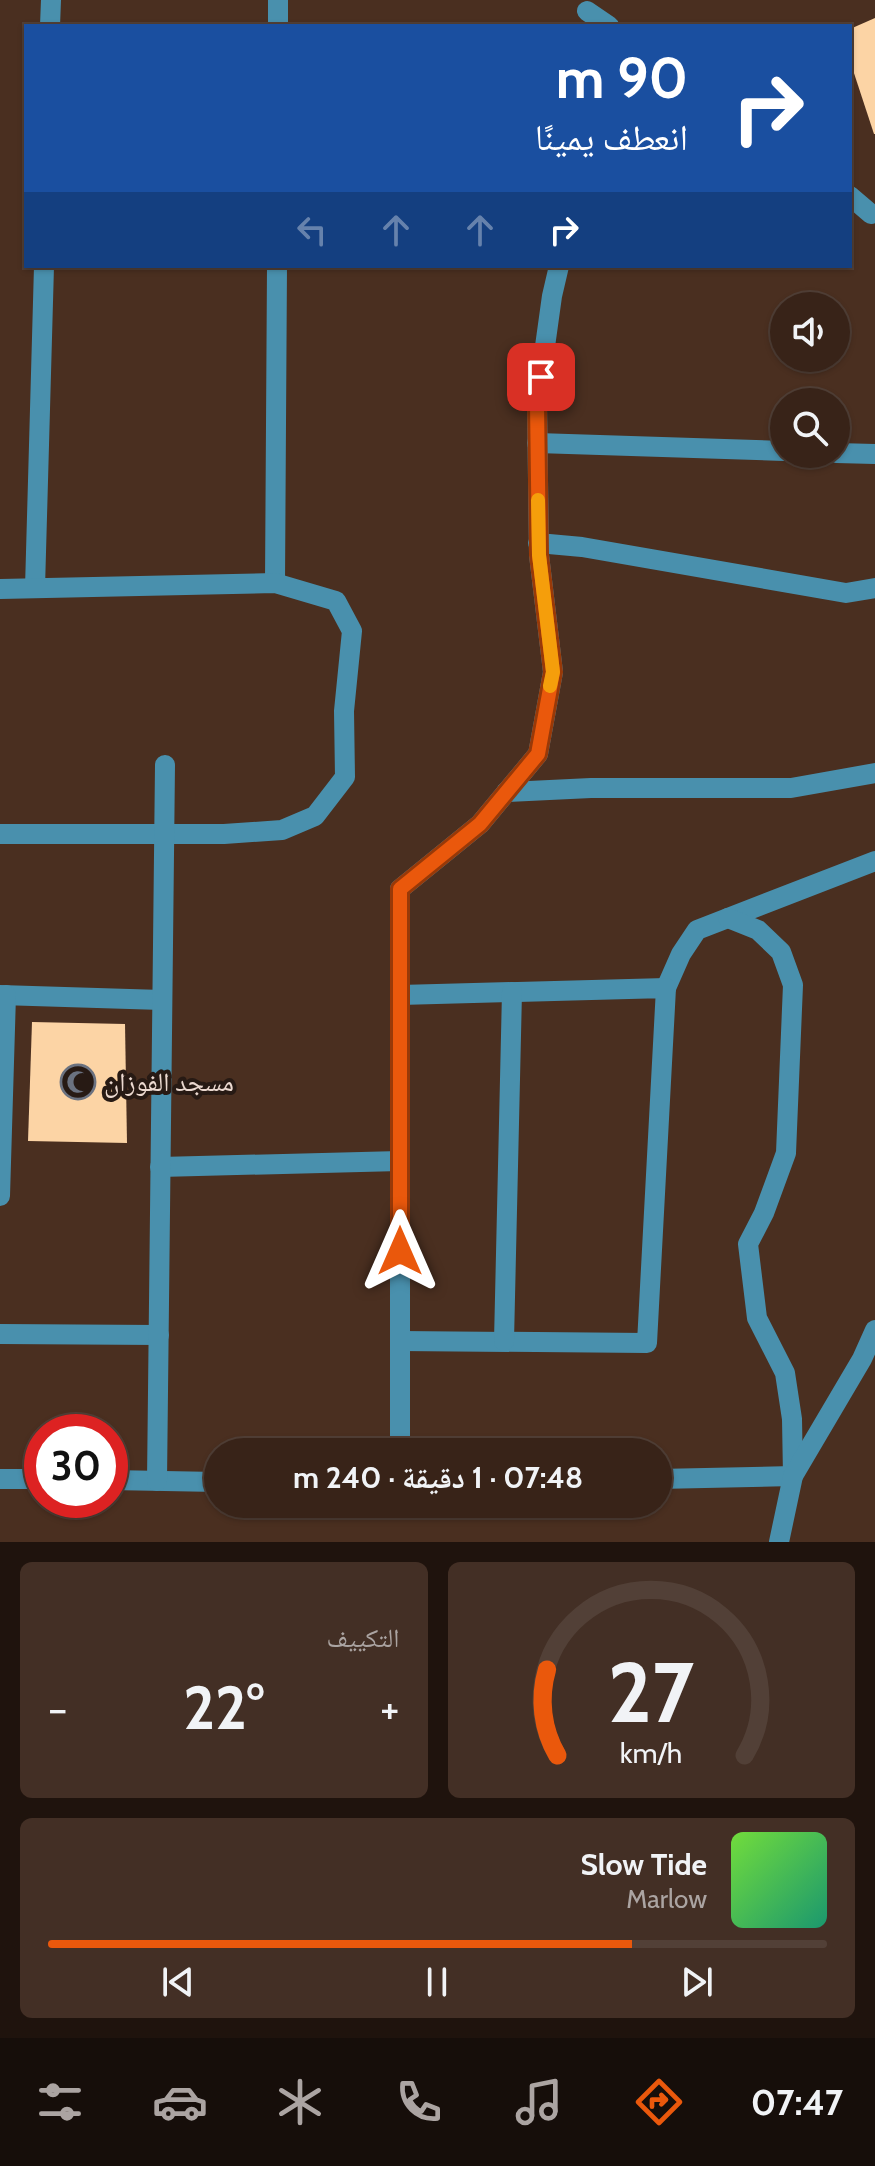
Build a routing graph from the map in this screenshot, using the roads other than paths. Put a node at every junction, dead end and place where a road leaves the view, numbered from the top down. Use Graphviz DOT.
graph roads {
  1 [pos="51,0"];
  2 [pos="278,0"];
  3 [pos="586,12"];
  4 [pos="50,24"];
  5 [pos="278,24"];
  6 [pos="606,24"];
  7 [pos="852,198"];
  8 [pos="865,214"];
  9 [pos="44,268"];
  10 [pos="277,268"];
  11 [pos="559,268"];
  12 [pos="537,443"];
  13 [pos="770,451"];
  14 [pos="850,453"];
  15 [pos="875,454"];
  16 [pos="538,543"];
  17 [pos="275,583"];
  18 [pos="35,588"];
  19 [pos="875,588"];
  20 [pos="0,589"];
  21 [pos="165,765"];
  22 [pos="875,773"];
  23 [pos="506,792"];
  24 [pos="164,832"];
  25 [pos="0,834"];
  26 [pos="875,861"];
  27 [pos="728,918"];
  28 [pos="666,988"];
  29 [pos="512,992"];
  30 [pos="3,995"];
  31 [pos="400,995"];
  32 [pos="162,1000"];
  33 [pos="400,1161"];
  34 [pos="160,1167"];
  35 [pos="0,1196"];
  36 [pos="875,1330"];
  37 [pos="0,1334"];
  38 [pos="159,1335"];
  39 [pos="400,1341"];
  40 [pos="504,1341"];
  41 [pos="400,1438"];
  42 [pos="793,1476"];
  43 [pos="0,1479"];
  44 [pos="24,1479"];
  45 [pos="672,1479"];
  46 [pos="128,1480"];
  47 [pos="157,1481"];
  48 [pos="204,1482"];
  49 [pos="779,1542"];
  1 -- 4 [label="street"];
  2 -- 5 [label="street"];
  3 -- 6 [label="street"];
  7 -- 8 [label="street"];
  9 -- 18 [label="street"];
  10 -- 17 [label="street"];
  11 -- 12 [label="street"];
  12 -- 13 [label="street"];
  12 -- 16 [label="street"];
  14 -- 15 [label="street"];
  16 -- 19 [label="street"];
  16 -- 23 [label="street"];
  17 -- 18 [label="street"];
  17 -- 24 [label="street"];
  18 -- 20 [label="street"];
  21 -- 24 [label="street"];
  22 -- 23 [label="street"];
  23 -- 31 [label="street"];
  24 -- 25 [label="street"];
  24 -- 32 [label="street"];
  26 -- 27 [label="street"];
  27 -- 28 [label="street"];
  27 -- 42 [label="street"];
  28 -- 29 [label="street"];
  28 -- 40 [label="street"];
  29 -- 31 [label="street"];
  29 -- 40 [label="street"];
  30 -- 32 [label="street"];
  30 -- 35 [label="street"];
  31 -- 33 [label="street"];
  32 -- 34 [label="street"];
  33 -- 34 [label="street"];
  33 -- 39 [label="street"];
  34 -- 38 [label="street"];
  36 -- 42 [label="street"];
  37 -- 38 [label="street"];
  38 -- 47 [label="street"];
  39 -- 40 [label="street"];
  39 -- 41 [label="street"];
  42 -- 45 [label="street"];
  42 -- 49 [label="street"];
  43 -- 44 [label="street"];
  46 -- 47 [label="street"];
  47 -- 48 [label="street"];
}
